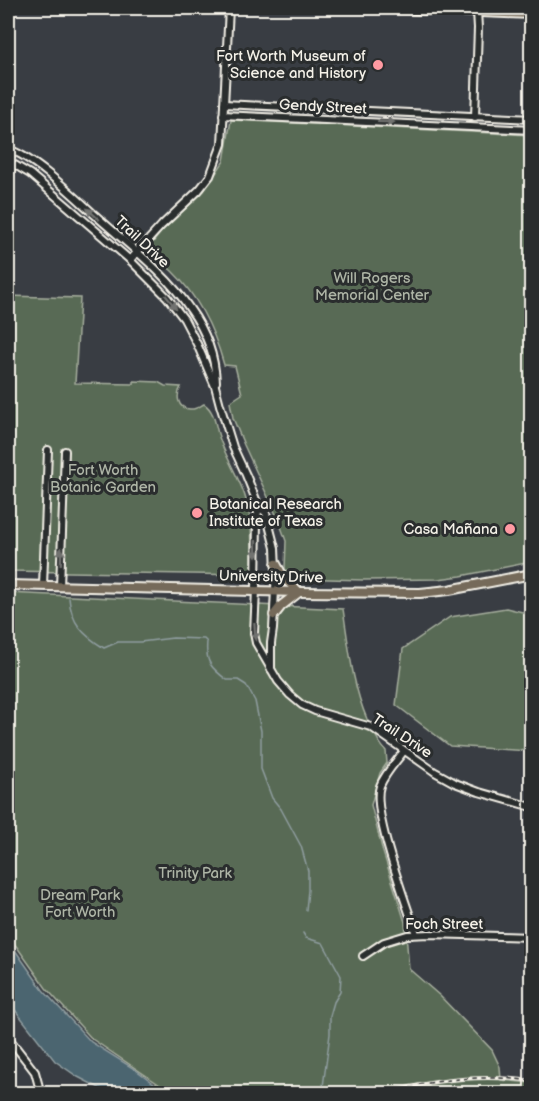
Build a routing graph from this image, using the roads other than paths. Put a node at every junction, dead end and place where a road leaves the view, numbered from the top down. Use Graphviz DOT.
graph roads {
  1 [pos="229,8"];
  2 [pos="384,8"];
  3 [pos="438,9"];
  4 [pos="477,11"];
  5 [pos="489,12"];
  6 [pos="531,14"];
  7 [pos="478,28"];
  8 [pos="224,105"];
  9 [pos="422,114"];
  10 [pos="223,115"];
  11 [pos="475,117"];
  12 [pos="531,120"];
  13 [pos="421,124"];
  14 [pos="531,130"];
  15 [pos="8,149"];
  16 [pos="8,162"];
  17 [pos="137,252"];
  18 [pos="130,260"];
  19 [pos="215,386"];
  20 [pos="208,388"];
  21 [pos="48,450"];
  22 [pos="65,451"];
  23 [pos="259,507"];
  24 [pos="276,564"];
  25 [pos="531,574"];
  26 [pos="8,585"];
  27 [pos="43,586"];
  28 [pos="60,587"];
  29 [pos="256,590"];
  30 [pos="275,591"];
  31 [pos="299,592"];
  32 [pos="274,615"];
  33 [pos="271,669"];
  34 [pos="404,751"];
  35 [pos="531,807"];
  36 [pos="416,934"];
  37 [pos="531,937"];
  38 [pos="363,956"];
  39 [pos="8,1037"];
  40 [pos="41,1094"];
  1 -- 8 [label="street"];
  2 -- 3 [label="main road"];
  3 -- 4 [label="main road"];
  4 -- 5 [label="main road"];
  4 -- 7 [label="street"];
  5 -- 6 [label="main road"];
  5 -- 7 [label="street"];
  7 -- 11 [label="street"];
  8 -- 9 [label="street, Gendy Street"];
  8 -- 10 [label="street"];
  9 -- 11 [label="street, Gendy Street"];
  9 -- 13 [label="street"];
  10 -- 13 [label="street, Gendy Street, one-way"];
  10 -- 17 [label="street"];
  11 -- 12 [label="street, Gendy Street"];
  13 -- 14 [label="street, Gendy Street"];
  17 -- 15 [label="street, Trail Drive, one-way"];
  16 -- 18 [label="street, Trail Drive"];
  17 -- 18 [label="street"];
  17 -- 19 [label="street, Trail Drive"];
  18 -- 19 [label="street, Trail Drive, one-way"];
  19 -- 20 [label="street"];
  19 -- 23 [label="street, Trail Drive"];
  21 -- 27 [label="street"];
  28 -- 22 [label="street, one-way"];
  23 -- 24 [label="street, Trail Drive"];
  23 -- 29 [label="street, Trail Drive, one-way"];
  24 -- 30 [label="street, Trail Drive"];
  24 -- 31 [label="main road"];
  25 -- 31 [label="main road, University Drive"];
  26 -- 27 [label="main road, University Drive"];
  27 -- 28 [label="main road, University Drive"];
  28 -- 29 [label="main road, University Drive"];
  29 -- 30 [label="main road, University Drive"];
  29 -- 33 [label="street, Trail Drive, one-way"];
  30 -- 31 [label="main road, University Drive"];
  30 -- 32 [label="street, Trail Drive"];
  31 -- 32 [label="main road"];
  32 -- 33 [label="street, Trail Drive"];
  33 -- 34 [label="street, Trail Drive"];
  34 -- 35 [label="street, Trail Drive"];
  34 -- 36 [label="street"];
  36 -- 37 [label="street, Foch Street"];
  36 -- 38 [label="street, Foch Street"];
  39 -- 40 [label="street"];
}
